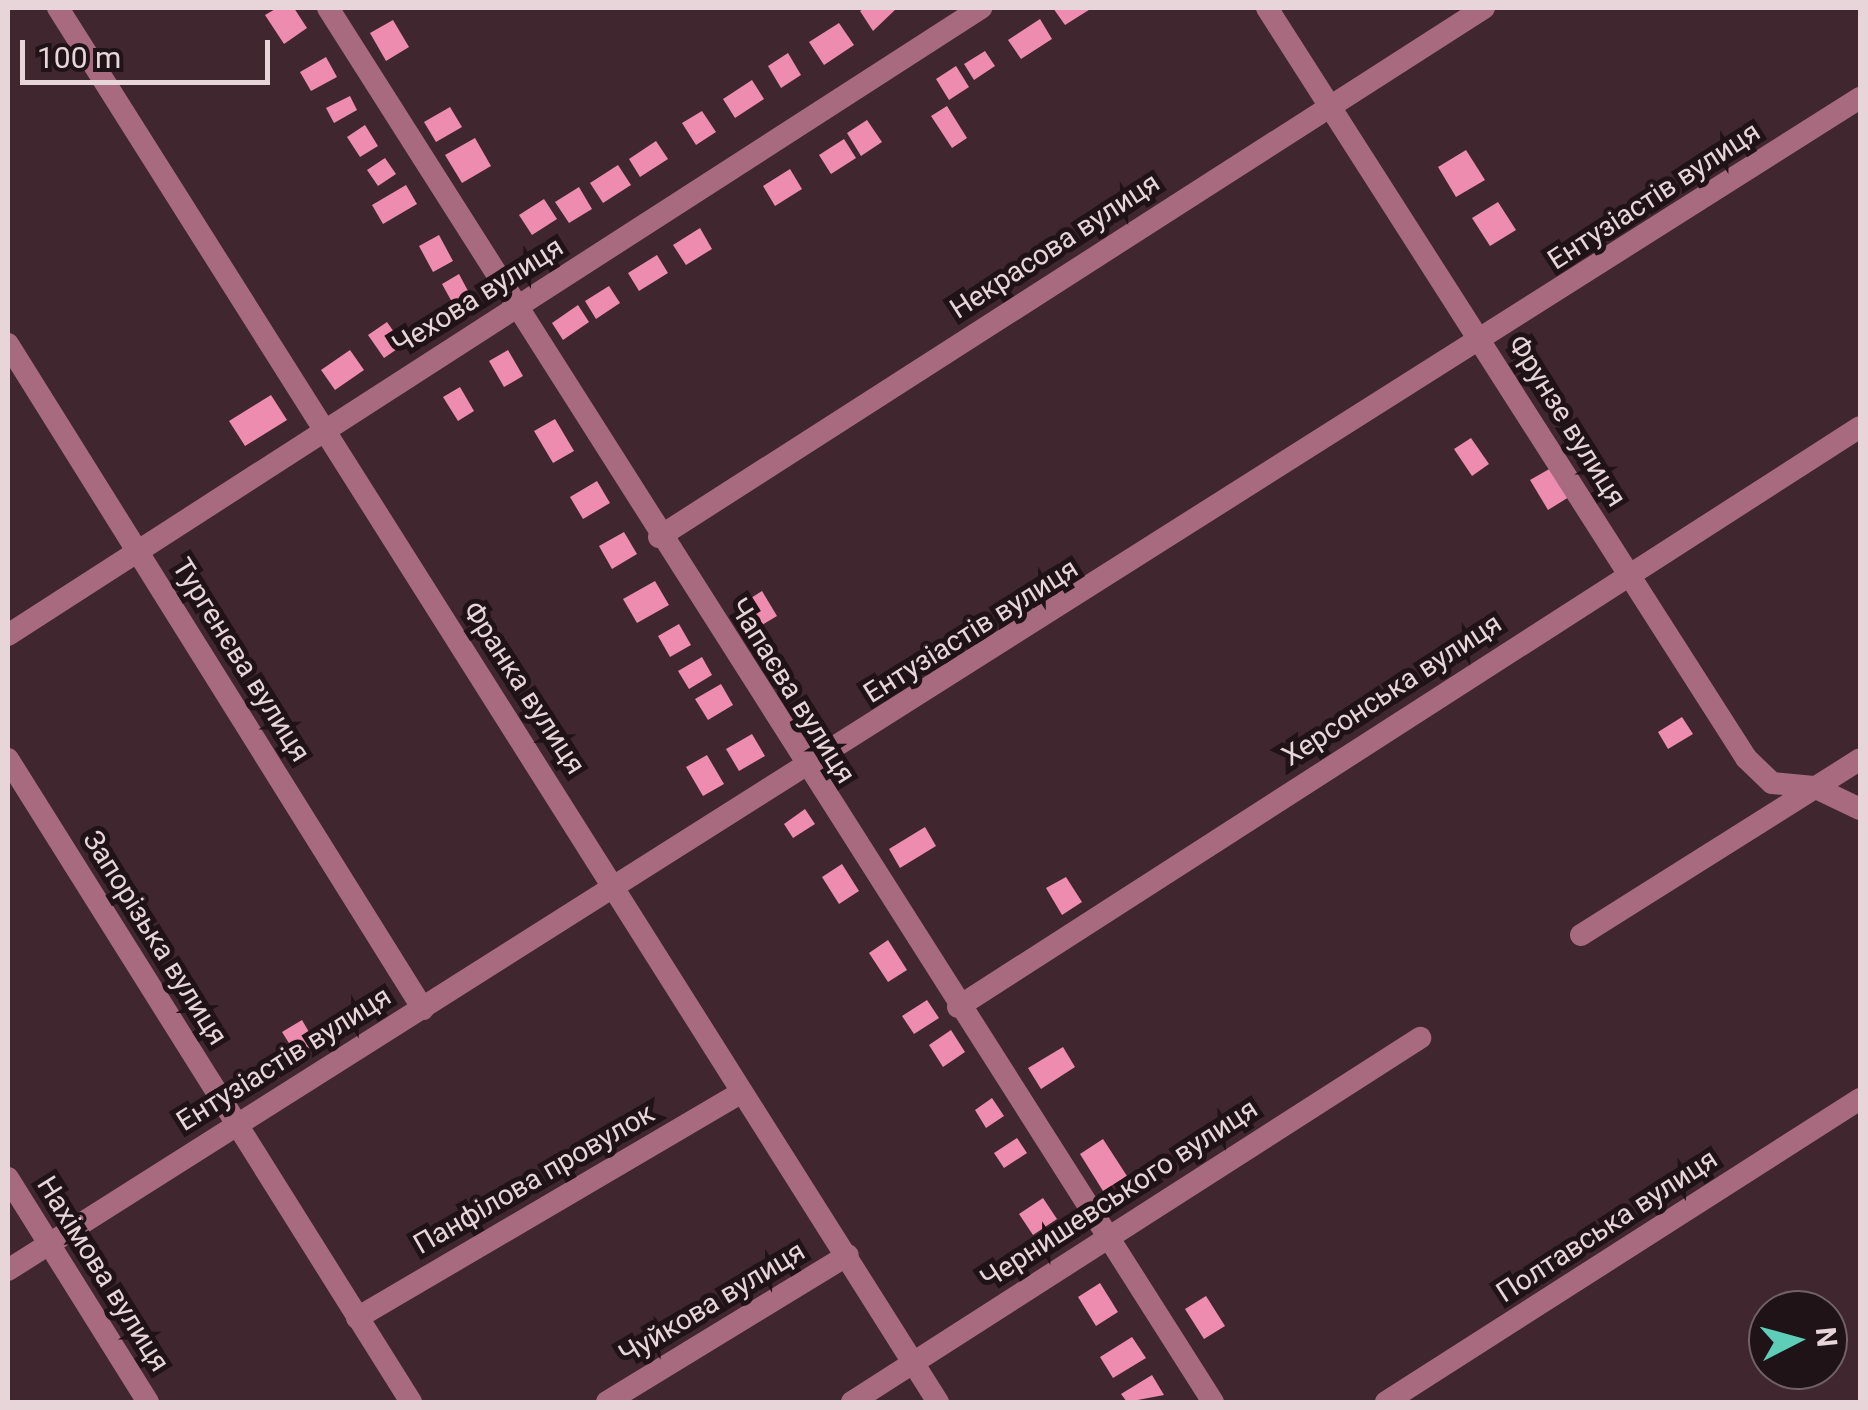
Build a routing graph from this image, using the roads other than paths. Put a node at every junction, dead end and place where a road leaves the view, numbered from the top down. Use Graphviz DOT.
graph roads {
  1 [pos="58,8"];
  2 [pos="981,8"];
  3 [pos="1267,8"];
  4 [pos="1484,8"];
  5 [pos="332,9"];
  6 [pos="1860,98"];
  7 [pos="1330,104"];
  8 [pos="514,310"];
  9 [pos="1482,343"];
  10 [pos="8,344"];
  11 [pos="1860,427"];
  12 [pos="322,429"];
  13 [pos="659,537"];
  14 [pos="138,551"];
  15 [pos="1628,574"];
  16 [pos="8,635"];
  17 [pos="8,759"];
  18 [pos="1860,760"];
  19 [pos="806,770"];
  20 [pos="1814,787"];
  21 [pos="1860,809"];
  22 [pos="616,888"];
  23 [pos="1581,934"];
  24 [pos="958,1006"];
  25 [pos="422,1009"];
  26 [pos="1420,1038"];
  27 [pos="742,1092"];
  28 [pos="1860,1100"];
  29 [pos="234,1123"];
  30 [pos="8,1178"];
  31 [pos="1108,1236"];
  32 [pos="48,1244"];
  33 [pos="848,1255"];
  34 [pos="8,1270"];
  35 [pos="357,1318"];
  36 [pos="913,1363"];
  37 [pos="148,1402"];
  38 [pos="411,1402"];
  39 [pos="607,1402"];
  40 [pos="852,1402"];
  41 [pos="938,1402"];
  42 [pos="1213,1402"];
  43 [pos="1386,1402"];
  1 -- 12 [label="street, Франка вулиця"];
  2 -- 8 [label="street, Чехова вулиця"];
  3 -- 7 [label="street, Фрунзе вулиця"];
  4 -- 7 [label="street, Некрасова вулиця"];
  5 -- 8 [label="street, Чапаєва вулиця"];
  6 -- 9 [label="street, Ентузіастів вулиця"];
  7 -- 9 [label="street, Фрунзе вулиця"];
  7 -- 13 [label="street, Некрасова вулиця"];
  8 -- 12 [label="street, Чехова вулиця"];
  8 -- 13 [label="street, Чапаєва вулиця"];
  9 -- 15 [label="street, Фрунзе вулиця"];
  9 -- 19 [label="street, Ентузіастів вулиця"];
  10 -- 14 [label="street, Тургенєва вулиця"];
  11 -- 15 [label="street, Херсонська вулиця"];
  12 -- 14 [label="street, Чехова вулиця"];
  12 -- 22 [label="street, Франка вулиця"];
  13 -- 19 [label="street, Чапаєва вулиця"];
  14 -- 16 [label="street, Чехова вулиця"];
  14 -- 25 [label="street, Тургенєва вулиця"];
  15 -- 20 [label="street, Фрунзе вулиця"];
  15 -- 24 [label="street, Херсонська вулиця"];
  17 -- 29 [label="street, Запорізька вулиця"];
  18 -- 20 [label="street"];
  19 -- 22 [label="street, Ентузіастів вулиця"];
  19 -- 24 [label="street, Чапаєва вулиця"];
  20 -- 21 [label="street, Фрунзе вулиця"];
  20 -- 23 [label="street"];
  22 -- 25 [label="street, Ентузіастів вулиця"];
  22 -- 27 [label="street, Франка вулиця"];
  24 -- 31 [label="street, Чапаєва вулиця"];
  25 -- 29 [label="street, Ентузіастів вулиця"];
  26 -- 31 [label="street, Чернишевського вулиця"];
  27 -- 33 [label="street, Франка вулиця"];
  27 -- 35 [label="street, Панфілова провулок"];
  28 -- 43 [label="street, Полтавська вулиця"];
  29 -- 32 [label="street, Ентузіастів вулиця"];
  29 -- 35 [label="street, Запорізька вулиця"];
  30 -- 32 [label="street, Нахімова вулиця"];
  31 -- 36 [label="street, Чернишевського вулиця"];
  31 -- 42 [label="street, Чапаєва вулиця"];
  32 -- 34 [label="street, Ентузіастів вулиця"];
  32 -- 37 [label="street, Нахімова вулиця"];
  33 -- 36 [label="street, Франка вулиця"];
  33 -- 39 [label="street, Чуйкова вулиця"];
  35 -- 38 [label="street, Запорізька вулиця"];
  36 -- 40 [label="street, Чернишевського вулиця"];
  36 -- 41 [label="street, Франка вулиця"];
}
